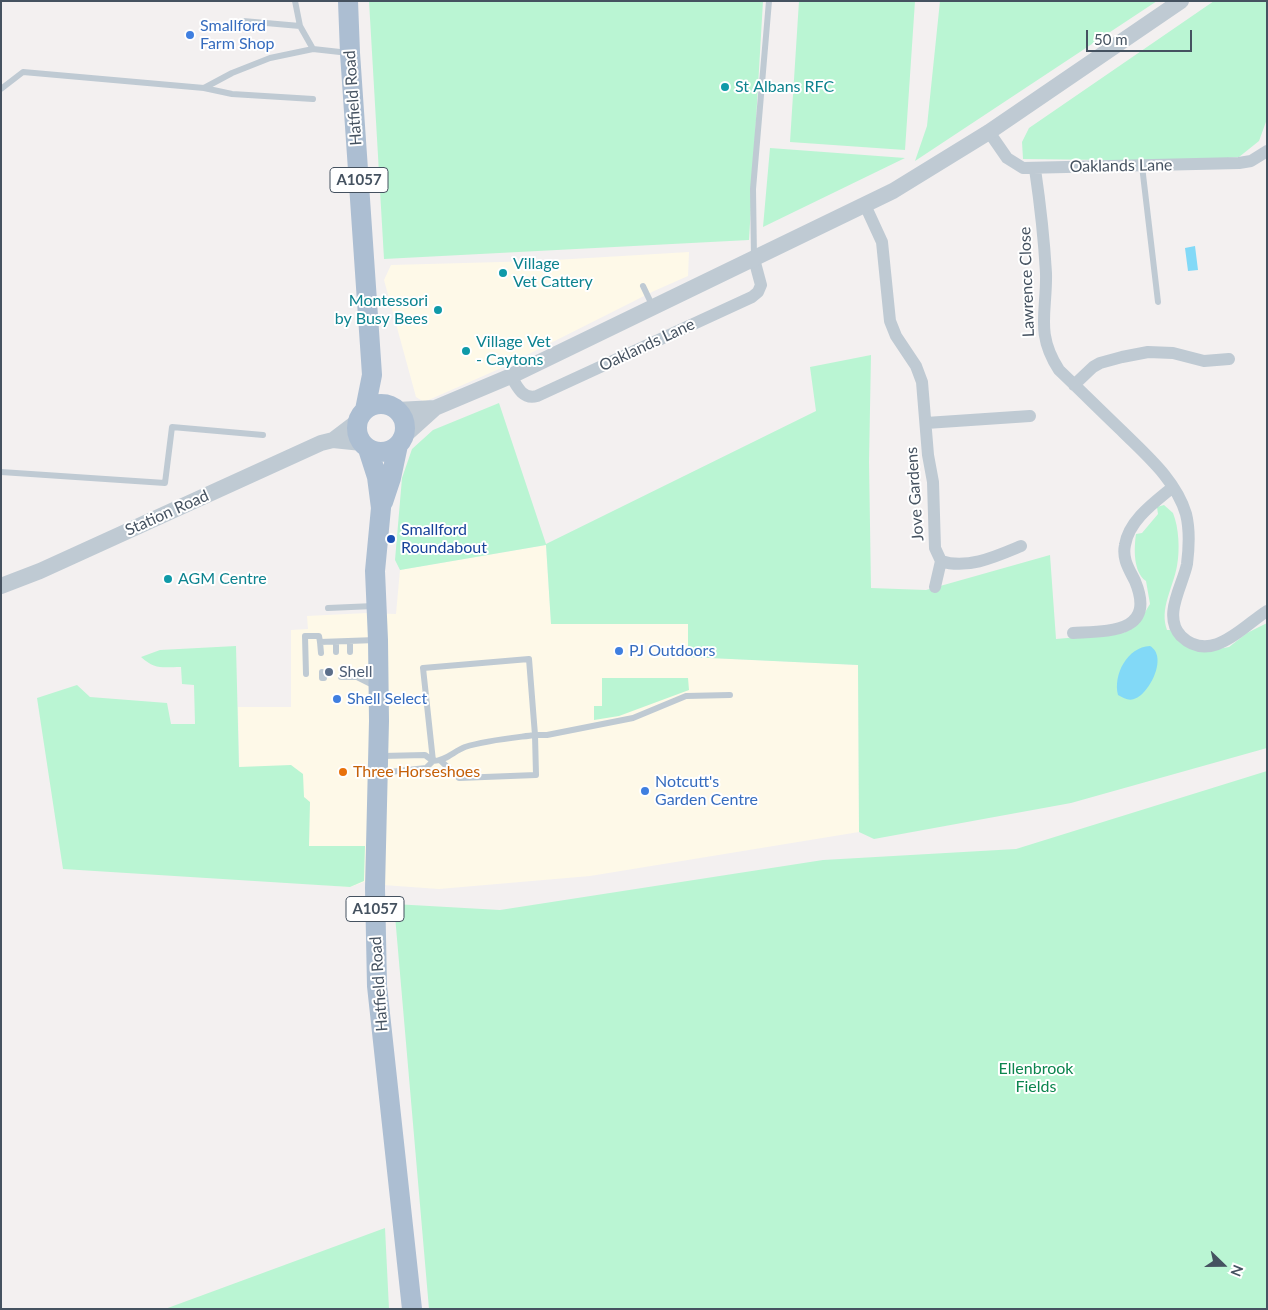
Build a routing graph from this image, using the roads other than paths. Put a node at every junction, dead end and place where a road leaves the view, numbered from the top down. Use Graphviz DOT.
graph roads {
  1 [pos="295,1"];
  2 [pos="348,1"];
  3 [pos="769,1"];
  4 [pos="1181,1"];
  5 [pos="243,21"];
  6 [pos="300,26"];
  7 [pos="313,49"];
  8 [pos="350,53"];
  9 [pos="204,88"];
  10 [pos="1,89"];
  11 [pos="313,99"];
  12 [pos="989,132"];
  13 [pos="1267,151"];
  14 [pos="1142,166"];
  15 [pos="1035,169"];
  16 [pos="865,205"];
  17 [pos="754,259"];
  18 [pos="643,286"];
  19 [pos="1158,302"];
  20 [pos="653,308"];
  21 [pos="1229,359"];
  22 [pos="372,375"];
  23 [pos="511,376"];
  24 [pos="1074,385"];
  25 [pos="435,408"];
  26 [pos="395,409"];
  27 [pos="362,416"];
  28 [pos="1030,416"];
  29 [pos="926,423"];
  30 [pos="263,435"];
  31 [pos="333,440"];
  32 [pos="401,441"];
  33 [pos="365,446"];
  34 [pos="1,472"];
  35 [pos="1173,487"];
  36 [pos="381,508"];
  37 [pos="1021,546"];
  38 [pos="941,561"];
  39 [pos="1,586"];
  40 [pos="935,587"];
  41 [pos="376,606"];
  42 [pos="328,608"];
  43 [pos="1267,611"];
  44 [pos="1074,633"];
  45 [pos="378,640"];
  46 [pos="350,641"];
  47 [pos="320,642"];
  48 [pos="336,642"];
  49 [pos="336,652"];
  50 [pos="350,652"];
  51 [pos="320,653"];
  52 [pos="306,674"];
  53 [pos="341,677"];
  54 [pos="379,688"];
  55 [pos="730,695"];
  56 [pos="535,735"];
  57 [pos="433,761"];
  58 [pos="441,761"];
  59 [pos="378,765"];
  60 [pos="412,1309"];
  1 -- 6 [label="lane"];
  2 -- 8 [label="main road, Hatfield Road / A1057"];
  3 -- 17 [label="lane"];
  4 -- 12 [label="street, Oaklands Lane"];
  5 -- 6 [label="lane"];
  6 -- 7 [label="lane"];
  7 -- 8 [label="lane"];
  7 -- 9 [label="lane"];
  8 -- 22 [label="main road, Hatfield Road / A1057"];
  9 -- 10 [label="lane"];
  9 -- 11 [label="lane"];
  12 -- 15 [label="street, Oaklands Lane"];
  12 -- 16 [label="street, Oaklands Lane"];
  13 -- 14 [label="street, Oaklands Lane"];
  14 -- 15 [label="street, Oaklands Lane"];
  14 -- 19 [label="lane"];
  15 -- 24 [label="street, Lawrence Close"];
  16 -- 17 [label="street, Oaklands Lane"];
  16 -- 29 [label="street, Jove Gardens"];
  17 -- 20 [label="street, Oaklands Lane"];
  17 -- 23 [label="street, Oaklands Lane"];
  18 -- 20 [label="lane"];
  20 -- 23 [label="street, Oaklands Lane"];
  21 -- 24 [label="street"];
  22 -- 26 [label="main road, Hatfield Road / A1057"];
  22 -- 27 [label="main road, Hatfield Road / A1057"];
  23 -- 25 [label="street, Oaklands Lane"];
  24 -- 35 [label="street, Lawrence Close"];
  25 -- 26 [label="street, Oaklands Lane"];
  25 -- 32 [label="street, Oaklands Lane"];
  26 -- 27 [label="main road"];
  26 -- 32 [label="main road"];
  27 -- 31 [label="street, Station Road"];
  27 -- 33 [label="main road"];
  28 -- 29 [label="street, Jove Gardens"];
  29 -- 38 [label="street, Jove Gardens"];
  30 -- 34 [label="lane"];
  31 -- 33 [label="street, Station Road"];
  31 -- 39 [label="street, Station Road"];
  32 -- 33 [label="main road"];
  32 -- 36 [label="main road, Hatfield Road / A1057"];
  33 -- 36 [label="main road, Hatfield Road / A1057"];
  35 -- 43 [label="street, Lawrence Close"];
  35 -- 44 [label="street"];
  36 -- 41 [label="main road, Hatfield Road / A1057"];
  37 -- 38 [label="street"];
  38 -- 40 [label="street, Jove Gardens"];
  41 -- 42 [label="lane"];
  41 -- 45 [label="main road, Hatfield Road / A1057"];
  45 -- 46 [label="lane"];
  45 -- 54 [label="main road, Hatfield Road / A1057"];
  46 -- 48 [label="lane"];
  46 -- 50 [label="lane"];
  47 -- 48 [label="lane"];
  47 -- 51 [label="lane"];
  47 -- 52 [label="lane"];
  48 -- 49 [label="lane"];
  53 -- 54 [label="lane"];
  54 -- 59 [label="main road, Hatfield Road / A1057"];
  55 -- 56 [label="lane"];
  56 -- 57 [label="lane"];
  56 -- 58 [label="lane"];
  56 -- 58 [label="lane"];
  57 -- 58 [label="lane"];
  57 -- 59 [label="lane"];
  57 -- 59 [label="lane"];
  59 -- 60 [label="main road, Hatfield Road / A1057"];
}
